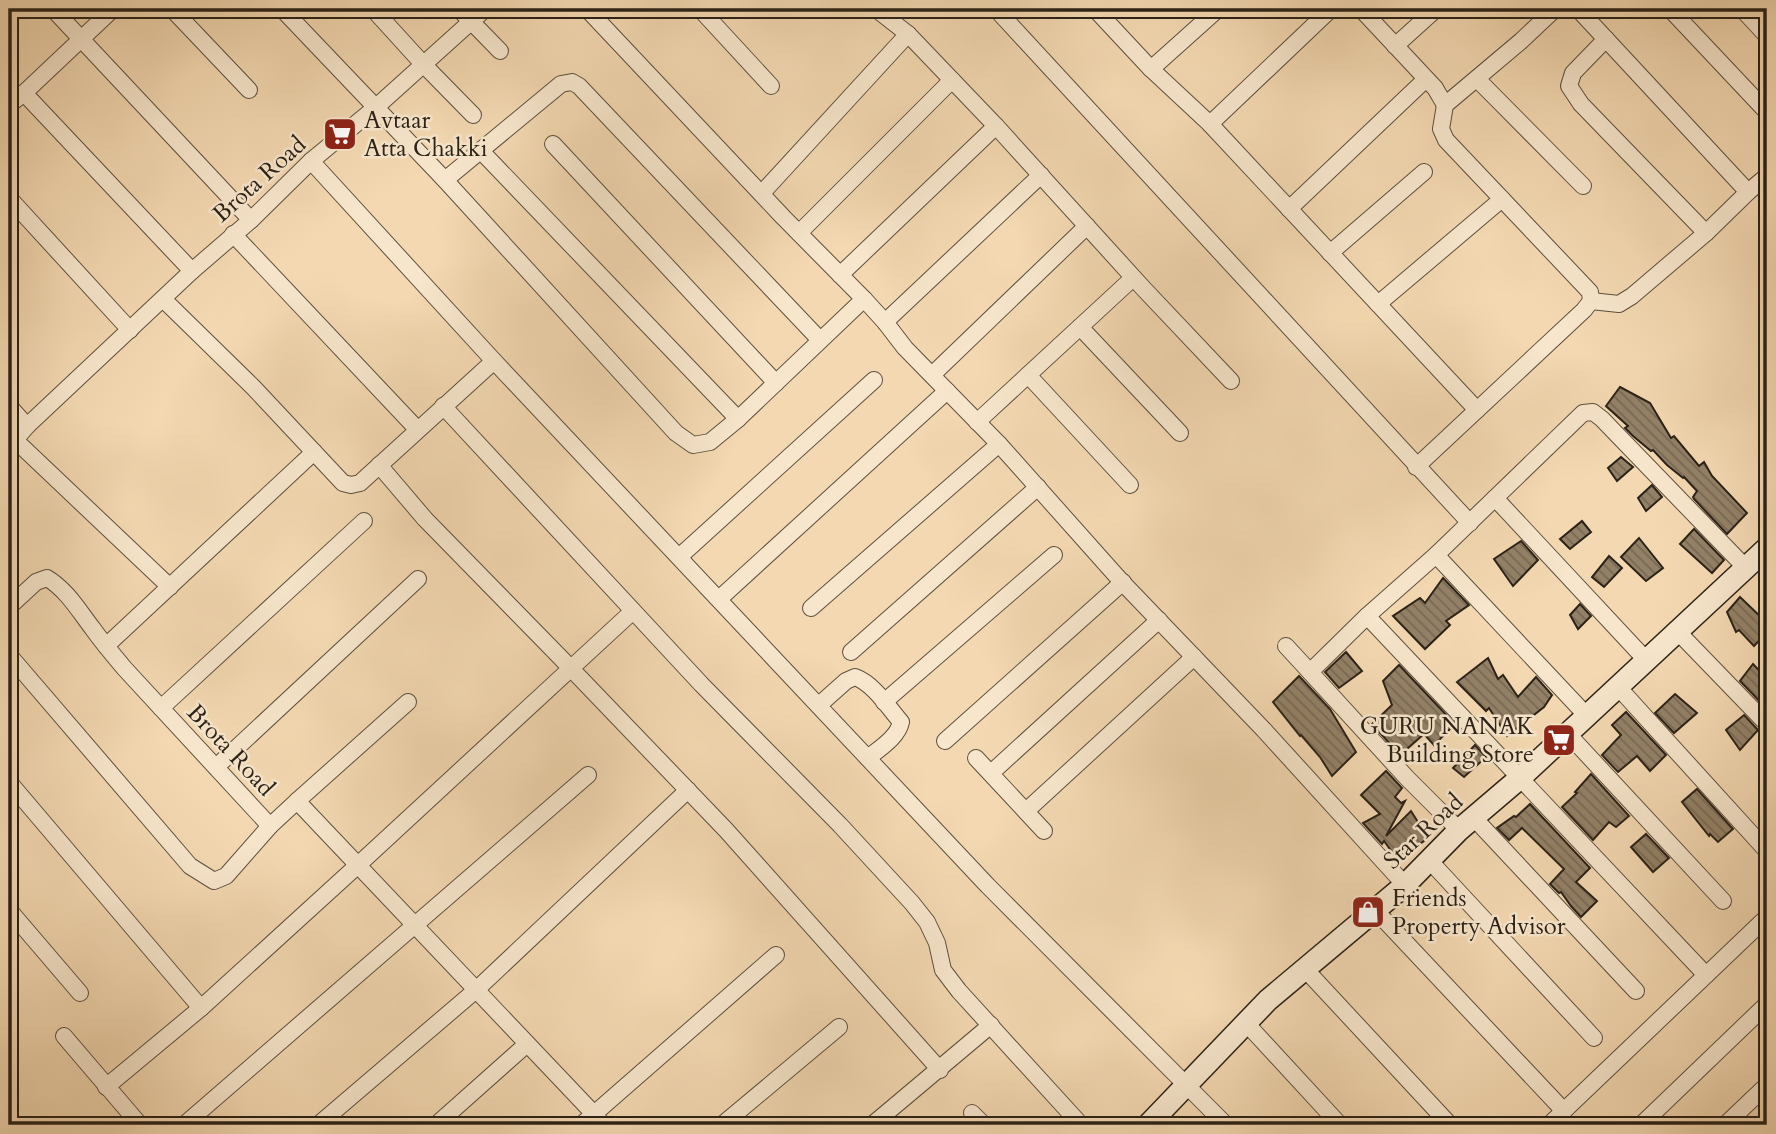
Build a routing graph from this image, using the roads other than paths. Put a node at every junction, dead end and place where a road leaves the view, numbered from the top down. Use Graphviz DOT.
graph roads {
  1 [pos="52,9"];
  2 [pos="113,9"];
  3 [pos="172,9"];
  4 [pos="282,9"];
  5 [pos="373,9"];
  6 [pos="459,9"];
  7 [pos="485,9"];
  8 [pos="587,9"];
  9 [pos="700,9"];
  10 [pos="876,9"];
  11 [pos="996,9"];
  12 [pos="1095,9"];
  13 [pos="1218,9"];
  14 [pos="1331,9"];
  15 [pos="1361,9"];
  16 [pos="1436,9"];
  17 [pos="1555,9"];
  18 [pos="1578,9"];
  19 [pos="1670,9"];
  20 [pos="1742,9"];
  21 [pos="471,22"];
  22 [pos="908,34"];
  23 [pos="1767,36"];
  24 [pos="80,38"];
  25 [pos="1606,39"];
  26 [pos="1395,46"];
  27 [pos="500,51"];
  28 [pos="423,64"];
  29 [pos="1151,69"];
  30 [pos="1426,79"];
  31 [pos="1477,79"];
  32 [pos="952,80"];
  33 [pos="771,86"];
  34 [pos="249,90"];
  35 [pos="24,93"];
  36 [pos="9,105"];
  37 [pos="1445,105"];
  38 [pos="374,108"];
  39 [pos="1767,111"];
  40 [pos="473,115"];
  41 [pos="1210,124"];
  42 [pos="996,126"];
  43 [pos="553,144"];
  44 [pos="481,151"];
  45 [pos="312,161"];
  46 [pos="1424,172"];
  47 [pos="1041,175"];
  48 [pos="1767,176"];
  49 [pos="445,180"];
  50 [pos="1583,186"];
  51 [pos="1748,192"];
  52 [pos="762,193"];
  53 [pos="9,198"];
  54 [pos="1502,199"];
  55 [pos="1289,209"];
  56 [pos="251,220"];
  57 [pos="1087,226"];
  58 [pos="799,233"];
  59 [pos="1706,233"];
  60 [pos="233,234"];
  61 [pos="1330,253"];
  62 [pos="192,271"];
  63 [pos="840,275"];
  64 [pos="1133,278"];
  65 [pos="163,299"];
  66 [pos="864,299"];
  67 [pos="1591,301"];
  68 [pos="1378,304"];
  69 [pos="885,322"];
  70 [pos="1080,327"];
  71 [pos="130,330"];
  72 [pos="820,340"];
  73 [pos="494,360"];
  74 [pos="1028,375"];
  75 [pos="932,376"];
  76 [pos="874,380"];
  77 [pos="1231,381"];
  78 [pos="776,383"];
  79 [pos="947,391"];
  80 [pos="9,406"];
  81 [pos="443,406"];
  82 [pos="1477,410"];
  83 [pos="738,419"];
  84 [pos="977,422"];
  85 [pos="27,426"];
  86 [pos="417,429"];
  87 [pos="1180,433"];
  88 [pos="12,444"];
  89 [pos="999,444"];
  90 [pos="314,452"];
  91 [pos="379,465"];
  92 [pos="1416,467"];
  93 [pos="1130,485"];
  94 [pos="1038,487"];
  95 [pos="1495,498"];
  96 [pos="364,521"];
  97 [pos="1470,523"];
  98 [pos="1767,548"];
  99 [pos="1054,555"];
  100 [pos="1436,555"];
  101 [pos="680,557"];
  102 [pos="1746,568"];
  103 [pos="418,579"];
  104 [pos="1123,582"];
  105 [pos="170,587"];
  106 [pos="719,599"];
  107 [pos="9,607"];
  108 [pos="811,608"];
  109 [pos="632,611"];
  110 [pos="1367,615"];
  111 [pos="1159,620"];
  112 [pos="1678,632"];
  113 [pos="106,646"];
  114 [pos="1286,646"];
  115 [pos="851,652"];
  116 [pos="9,654"];
  117 [pos="1194,657"];
  118 [pos="1647,661"];
  119 [pos="571,668"];
  120 [pos="1310,672"];
  121 [pos="1618,687"];
  122 [pos="408,702"];
  123 [pos="884,702"];
  124 [pos="818,705"];
  125 [pos="162,708"];
  126 [pos="1587,716"];
  127 [pos="1767,724"];
  128 [pos="1568,734"];
  129 [pos="944,741"];
  130 [pos="868,758"];
  131 [pos="976,758"];
  132 [pos="216,767"];
  133 [pos="991,773"];
  134 [pos="588,775"];
  135 [pos="1520,778"];
  136 [pos="9,782"];
  137 [pos="688,790"];
  138 [pos="297,801"];
  139 [pos="1026,811"];
  140 [pos="1467,824"];
  141 [pos="270,826"];
  142 [pos="1044,831"];
  143 [pos="1767,851"];
  144 [pos="1429,860"];
  145 [pos="358,865"];
  146 [pos="1405,885"];
  147 [pos="1723,901"];
  148 [pos="9,910"];
  149 [pos="1375,910"];
  150 [pos="1767,917"];
  151 [pos="415,925"];
  152 [pos="776,955"];
  153 [pos="1305,969"];
  154 [pos="1706,975"];
  155 [pos="477,990"];
  156 [pos="1636,991"];
  157 [pos="79,993"];
  158 [pos="1767,1004"];
  159 [pos="201,1008"];
  160 [pos="1245,1023"];
  161 [pos="991,1025"];
  162 [pos="839,1027"];
  163 [pos="64,1036"];
  164 [pos="1594,1038"];
  165 [pos="527,1044"];
  166 [pos="940,1070"];
  167 [pos="1186,1084"];
  168 [pos="1767,1085"];
  169 [pos="106,1087"];
  170 [pos="1564,1111"];
  171 [pos="972,1112"];
  172 [pos="599,1120"];
  173 [pos="140,1125"];
  174 [pos="184,1125"];
  175 [pos="318,1125"];
  176 [pos="436,1125"];
  177 [pos="581,1125"];
  178 [pos="722,1125"];
  179 [pos="873,1125"];
  180 [pos="984,1125"];
  181 [pos="1081,1125"];
  182 [pos="1148,1125"];
  183 [pos="1226,1125"];
  184 [pos="1340,1125"];
  185 [pos="1450,1125"];
  186 [pos="1549,1125"];
  187 [pos="1641,1125"];
  188 [pos="1725,1125"];
  1 -- 24 [label="street"];
  2 -- 24 [label="street"];
  3 -- 34 [label="street"];
  4 -- 38 [label="street"];
  5 -- 28 [label="street"];
  6 -- 21 [label="street"];
  7 -- 21 [label="street, Brota Road"];
  8 -- 52 [label="street"];
  9 -- 33 [label="street"];
  10 -- 22 [label="street"];
  11 -- 92 [label="street"];
  12 -- 29 [label="street"];
  13 -- 29 [label="street"];
  14 -- 41 [label="street"];
  15 -- 26 [label="street"];
  16 -- 26 [label="street"];
  17 -- 31 [label="street"];
  18 -- 25 [label="street"];
  19 -- 39 [label="street"];
  20 -- 23 [label="street"];
  21 -- 27 [label="street"];
  21 -- 28 [label="street, Brota Road"];
  22 -- 32 [label="street"];
  22 -- 52 [label="street"];
  24 -- 35 [label="street"];
  24 -- 56 [label="street"];
  25 -- 51 [label="street"];
  25 -- 59 [label="street"];
  26 -- 30 [label="street"];
  28 -- 38 [label="street, Brota Road"];
  28 -- 40 [label="street"];
  29 -- 41 [label="street"];
  30 -- 37 [label="street"];
  30 -- 55 [label="street"];
  31 -- 37 [label="street"];
  31 -- 50 [label="street"];
  32 -- 42 [label="street"];
  32 -- 58 [label="street"];
  35 -- 36 [label="street"];
  35 -- 62 [label="street"];
  37 -- 54 [label="street"];
  38 -- 45 [label="street, Brota Road"];
  38 -- 49 [label="street"];
  41 -- 55 [label="street"];
  42 -- 47 [label="street"];
  42 -- 63 [label="street"];
  43 -- 78 [label="street"];
  44 -- 49 [label="street"];
  44 -- 72 [label="street"];
  44 -- 83 [label="street"];
  45 -- 56 [label="street, Brota Road"];
  45 -- 73 [label="street"];
  46 -- 61 [label="street"];
  47 -- 57 [label="street"];
  47 -- 69 [label="street"];
  48 -- 51 [label="street"];
  49 -- 83 [label="street"];
  51 -- 59 [label="street"];
  52 -- 58 [label="street"];
  53 -- 71 [label="street"];
  54 -- 67 [label="street"];
  54 -- 68 [label="street"];
  55 -- 61 [label="street"];
  56 -- 60 [label="street, Brota Road"];
  57 -- 64 [label="street"];
  57 -- 75 [label="street"];
  58 -- 63 [label="street"];
  59 -- 67 [label="street"];
  60 -- 62 [label="street, Brota Road"];
  60 -- 86 [label="street"];
  61 -- 68 [label="street"];
  62 -- 65 [label="street, Brota Road"];
  63 -- 66 [label="street"];
  64 -- 70 [label="street"];
  64 -- 77 [label="street"];
  65 -- 71 [label="street, Brota Road"];
  65 -- 90 [label="street"];
  66 -- 69 [label="street"];
  66 -- 72 [label="street"];
  67 -- 82 [label="street"];
  68 -- 82 [label="street"];
  69 -- 75 [label="street"];
  70 -- 74 [label="street"];
  70 -- 87 [label="street"];
  71 -- 85 [label="street, Brota Road"];
  72 -- 78 [label="street"];
  73 -- 81 [label="street"];
  73 -- 101 [label="street"];
  74 -- 84 [label="street"];
  74 -- 93 [label="street"];
  75 -- 79 [label="street"];
  76 -- 101 [label="street"];
  78 -- 83 [label="street"];
  79 -- 84 [label="street"];
  79 -- 106 [label="street"];
  80 -- 85 [label="street"];
  81 -- 86 [label="street"];
  81 -- 109 [label="street"];
  82 -- 92 [label="street"];
  84 -- 89 [label="street"];
  85 -- 88 [label="street, Brota Road"];
  86 -- 91 [label="street"];
  88 -- 105 [label="street"];
  89 -- 94 [label="street"];
  89 -- 108 [label="street"];
  90 -- 91 [label="street"];
  90 -- 105 [label="street"];
  91 -- 119 [label="street"];
  92 -- 97 [label="street"];
  94 -- 104 [label="street"];
  94 -- 115 [label="street"];
  95 -- 97 [label="street"];
  95 -- 102 [label="street"];
  95 -- 118 [label="street"];
  96 -- 125 [label="street"];
  97 -- 100 [label="street"];
  98 -- 102 [label="street, Star Road"];
  99 -- 123 [label="street"];
  100 -- 110 [label="street"];
  100 -- 126 [label="street"];
  101 -- 106 [label="street"];
  102 -- 112 [label="street, Star Road"];
  103 -- 132 [label="street"];
  104 -- 111 [label="street"];
  104 -- 129 [label="street"];
  105 -- 113 [label="street"];
  106 -- 124 [label="street"];
  107 -- 113 [label="street, Brota Road"];
  109 -- 119 [label="street"];
  109 -- 161 [label="street"];
  110 -- 120 [label="street"];
  110 -- 135 [label="street"];
  111 -- 117 [label="street"];
  111 -- 133 [label="street"];
  112 -- 118 [label="street, Star Road"];
  112 -- 127 [label="street"];
  113 -- 125 [label="street, Brota Road"];
  114 -- 120 [label="street"];
  116 -- 141 [label="street, Brota Road"];
  117 -- 139 [label="street"];
  117 -- 146 [label="street"];
  118 -- 121 [label="street, Star Road"];
  119 -- 137 [label="street"];
  119 -- 145 [label="street"];
  120 -- 140 [label="street"];
  121 -- 126 [label="street, Star Road"];
  121 -- 143 [label="street"];
  122 -- 138 [label="street"];
  123 -- 124 [label="street"];
  123 -- 130 [label="street"];
  124 -- 130 [label="street"];
  125 -- 132 [label="street, Brota Road"];
  126 -- 128 [label="street, Star Road"];
  128 -- 135 [label="street, Star Road"];
  128 -- 147 [label="street"];
  130 -- 167 [label="street"];
  131 -- 133 [label="street"];
  132 -- 141 [label="street, Brota Road"];
  133 -- 139 [label="street"];
  134 -- 151 [label="street"];
  135 -- 140 [label="street, Star Road"];
  135 -- 154 [label="street"];
  136 -- 159 [label="street"];
  137 -- 155 [label="street"];
  137 -- 166 [label="street"];
  138 -- 141 [label="street"];
  138 -- 145 [label="street"];
  139 -- 142 [label="street"];
  140 -- 144 [label="street, Star Road"];
  140 -- 156 [label="street"];
  144 -- 146 [label="street, Star Road"];
  144 -- 164 [label="street"];
  145 -- 151 [label="street"];
  145 -- 159 [label="street"];
  146 -- 149 [label="street, Star Road"];
  148 -- 157 [label="street"];
  149 -- 153 [label="street, Star Road"];
  149 -- 170 [label="street"];
  150 -- 154 [label="street"];
  151 -- 155 [label="street"];
  151 -- 174 [label="street"];
  152 -- 172 [label="street"];
  153 -- 160 [label="street, Star Road"];
  153 -- 185 [label="street"];
  154 -- 170 [label="street"];
  155 -- 165 [label="street"];
  155 -- 175 [label="street"];
  158 -- 187 [label="street"];
  159 -- 169 [label="street"];
  160 -- 167 [label="street, Star Road"];
  160 -- 184 [label="street"];
  161 -- 166 [label="street"];
  161 -- 181 [label="street"];
  162 -- 178 [label="street"];
  163 -- 169 [label="street"];
  165 -- 172 [label="street"];
  165 -- 176 [label="street"];
  166 -- 179 [label="street"];
  167 -- 182 [label="street, Star Road"];
  167 -- 183 [label="street"];
  168 -- 188 [label="street"];
  169 -- 173 [label="street"];
  170 -- 186 [label="street"];
  171 -- 180 [label="street"];
  172 -- 177 [label="street"];
}
